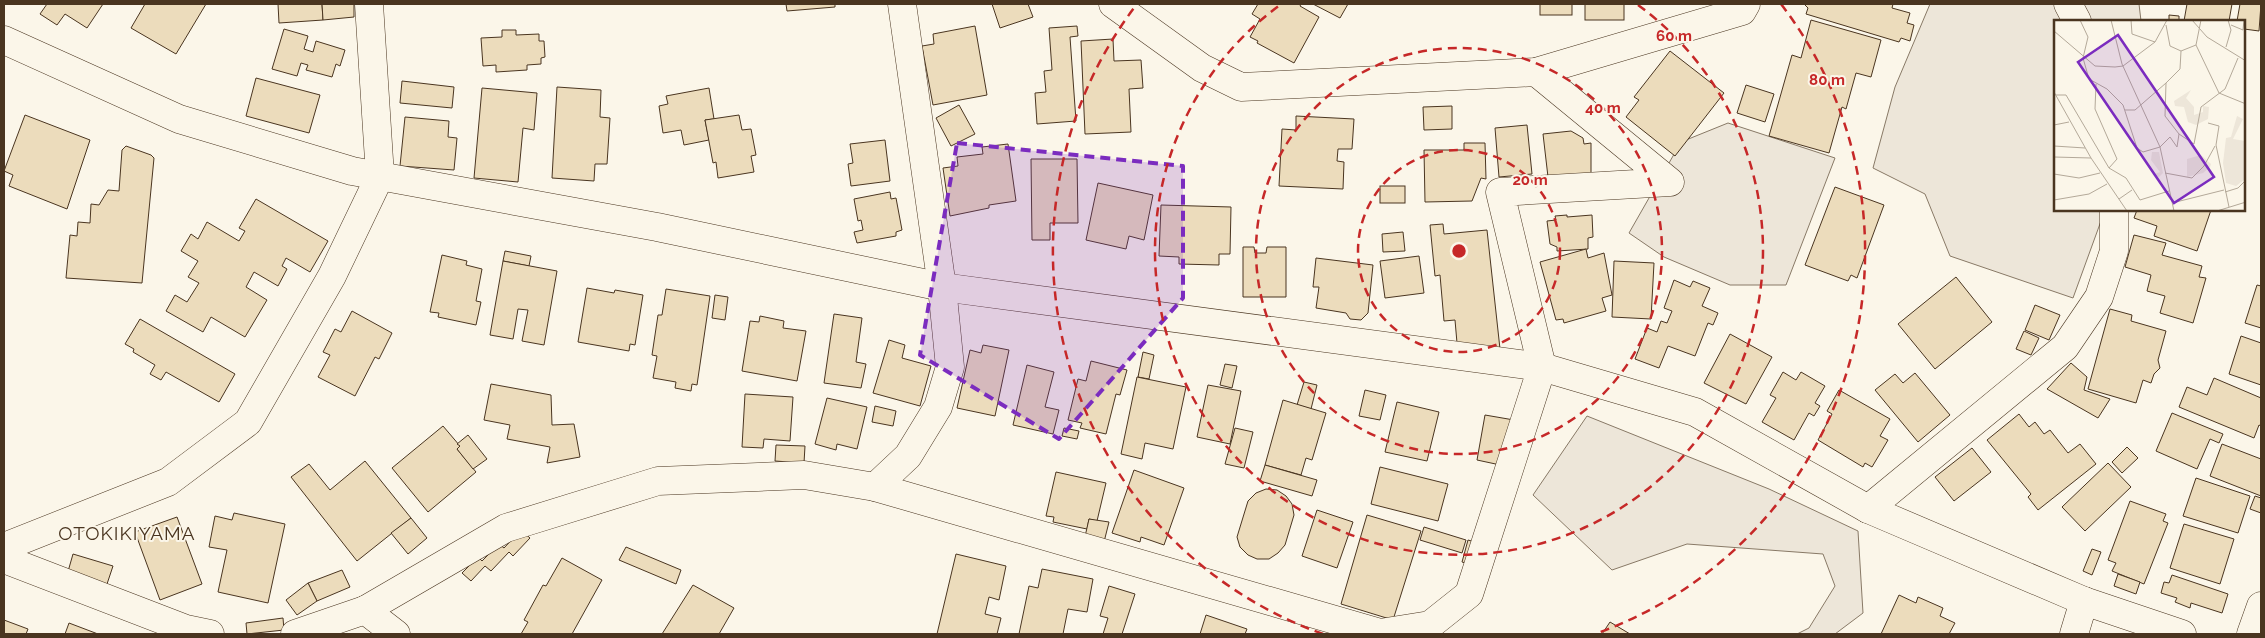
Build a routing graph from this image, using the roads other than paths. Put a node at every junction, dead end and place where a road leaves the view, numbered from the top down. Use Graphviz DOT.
graph roads {
  1 [pos="369,4"];
  2 [pos="902,4"];
  3 [pos="1113,4"];
  4 [pos="1746,4"];
  5 [pos="2068,4"];
  6 [pos="2077,20"];
  7 [pos="4,40"];
  8 [pos="1536,72"];
  9 [pos="380,176"];
  10 [pos="2114,211"];
  11 [pos="942,287"];
  12 [pos="1542,367"];
  13 [pos="875,487"];
  14 [pos="1868,509"];
  15 [pos="4,548"];
  16 [pos="4,559"];
  17 [pos="2084,602"];
  18 [pos="2261,606"];
  19 [pos="365,610"];
  20 [pos="210,634"];
  21 [pos="295,634"];
  22 [pos="396,634"];
  23 [pos="2074,634"];
  24 [pos="2182,634"];
  25 [pos="2251,634"];
  1 -- 9 [label="street"];
  2 -- 11 [label="street"];
  3 -- 8 [label="street"];
  4 -- 8 [label="street"];
  5 -- 6 [label="street"];
  7 -- 9 [label="street"];
  8 -- 12 [label="street"];
  9 -- 11 [label="street"];
  9 -- 15 [label="street"];
  10 -- 14 [label="street"];
  11 -- 12 [label="street"];
  11 -- 13 [label="street"];
  12 -- 13 [label="street"];
  12 -- 14 [label="street"];
  13 -- 19 [label="street"];
  14 -- 17 [label="street"];
  16 -- 20 [label="street"];
  17 -- 23 [label="street"];
  17 -- 24 [label="street"];
  18 -- 25 [label="street"];
  19 -- 21 [label="street"];
  19 -- 22 [label="street"];
}
